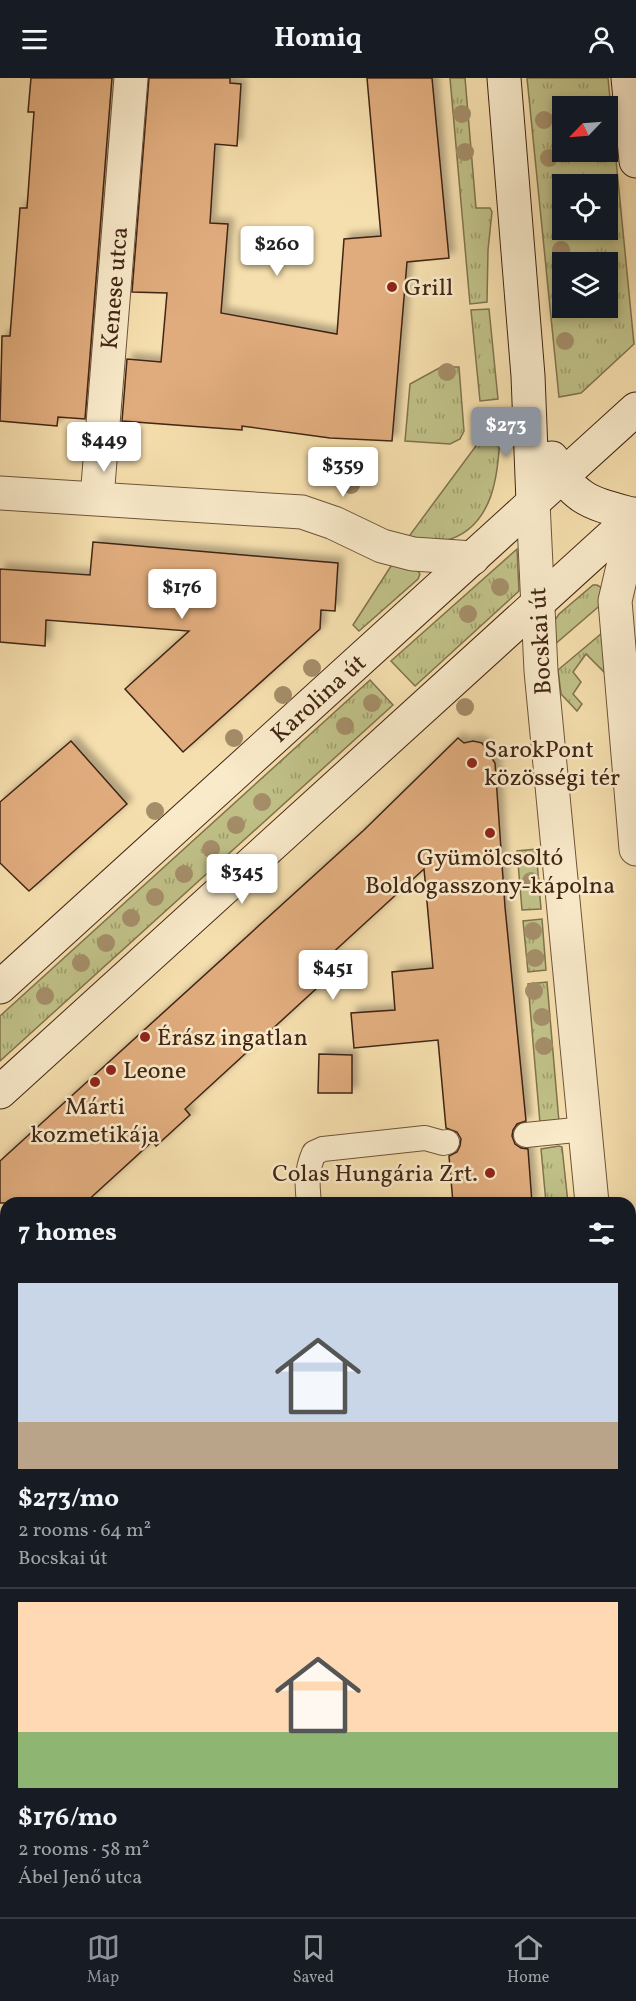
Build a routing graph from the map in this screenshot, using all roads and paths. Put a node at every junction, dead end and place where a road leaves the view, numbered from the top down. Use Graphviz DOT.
graph roads {
  1 [pos="131,78"];
  2 [pos="504,78"];
  3 [pos="628,78"];
  4 [pos="636,161"];
  5 [pos="636,409"];
  6 [pos="529,412"];
  7 [pos="562,477"];
  8 [pos="0,493"];
  9 [pos="97,498"];
  10 [pos="533,502"];
  11 [pos="636,514"];
  12 [pos="473,558"];
  13 [pos="537,603"];
  14 [pos="636,849"];
  15 [pos="0,987"];
  16 [pos="0,1092"];
  17 [pos="585,1129"];
  18 [pos="526,1135"];
  19 [pos="447,1142"];
  20 [pos="309,1197"];
  21 [pos="591,1197"];
  1 -- 9 [label="main road, Kenese utca"];
  2 -- 6 [label="main road, Bocskai út"];
  3 -- 4 [label="main road"];
  5 -- 7 [label="main road, Karolina út"];
  6 -- 7 [label="main road"];
  6 -- 10 [label="main road, Bocskai út"];
  7 -- 10 [label="main road, Karolina út"];
  7 -- 11 [label="main road"];
  8 -- 9 [label="main road"];
  9 -- 12 [label="main road"];
  10 -- 12 [label="main road, Karolina út"];
  10 -- 13 [label="main road, Bocskai út"];
  11 -- 13 [label="main road"];
  11 -- 14 [label="main road"];
  12 -- 15 [label="main road, Karolina út"];
  13 -- 16 [label="main road"];
  13 -- 17 [label="main road, Bocskai út"];
  17 -- 18 [label="lane"];
  17 -- 21 [label="main road, Bocskai út"];
  19 -- 20 [label="lane"];
}
